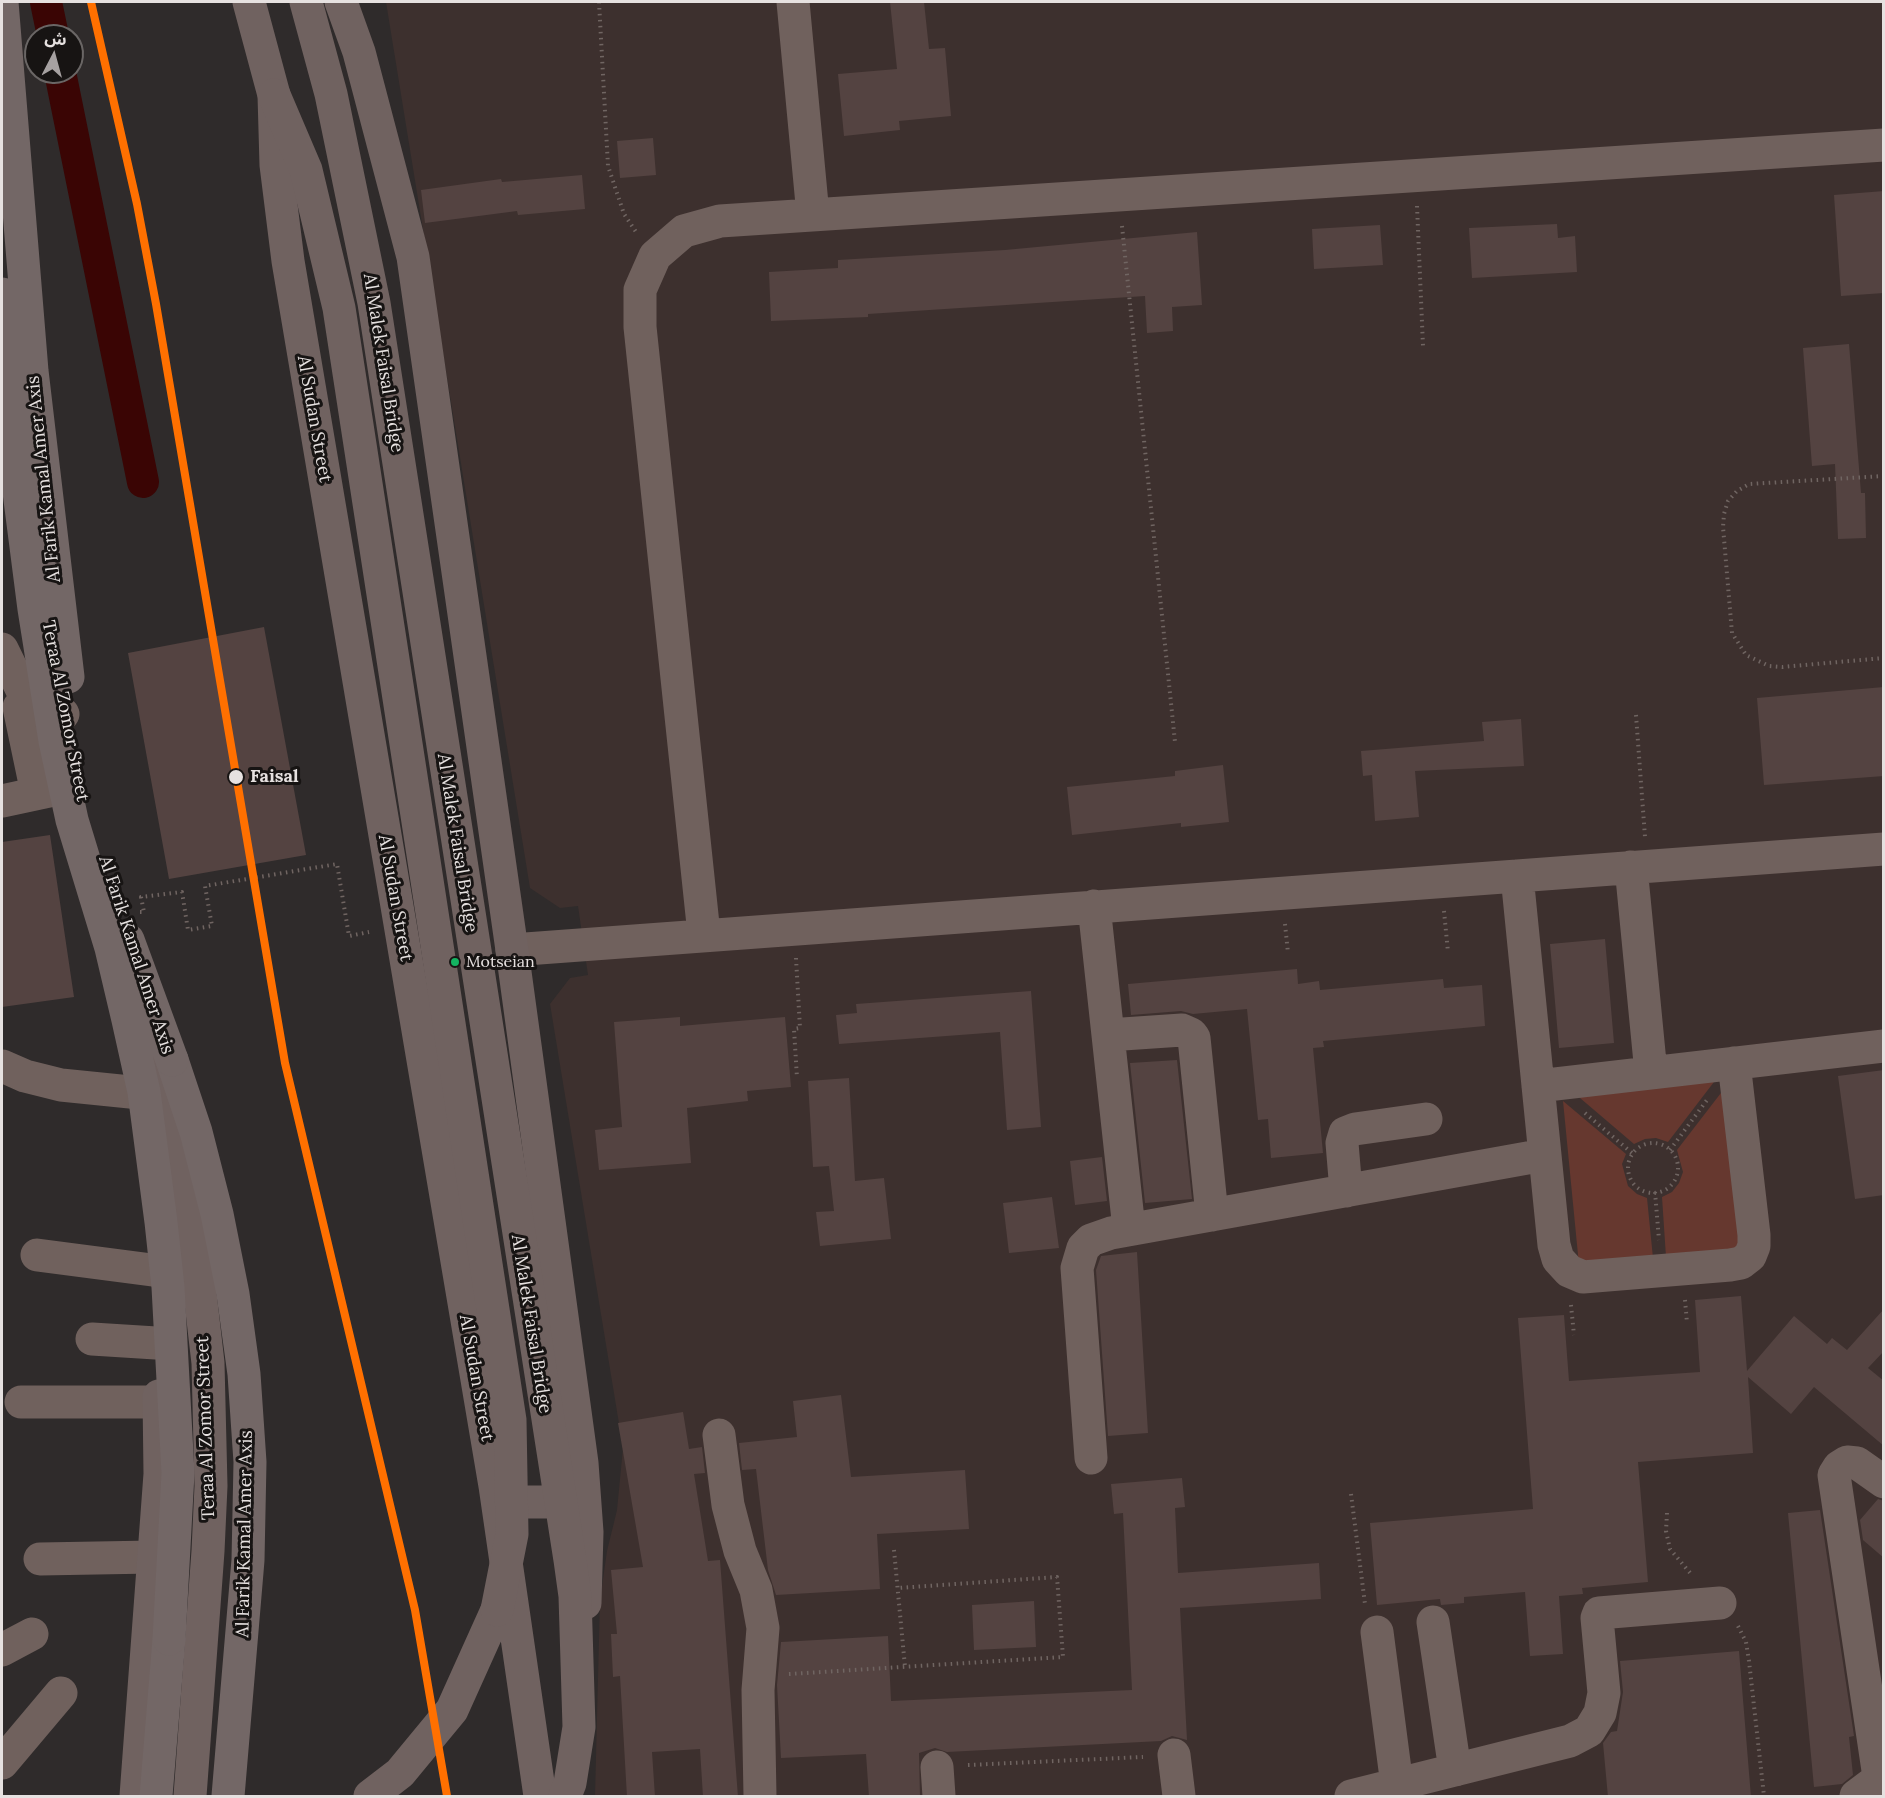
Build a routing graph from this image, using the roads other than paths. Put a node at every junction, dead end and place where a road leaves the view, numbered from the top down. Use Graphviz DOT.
graph roads {
  1 [pos="2,2"];
  2 [pos="249,2"];
  3 [pos="306,2"];
  4 [pos="341,2"];
  5 [pos="793,2"];
  6 [pos="274,95"];
  7 [pos="1884,145"];
  8 [pos="813,214"];
  9 [pos="2,294"];
  10 [pos="2,348"];
  11 [pos="2,649"];
  12 [pos="20,707"];
  13 [pos="63,714"];
  14 [pos="78,786"];
  15 [pos="37,793"];
  16 [pos="2,801"];
  17 [pos="1884,849"];
  18 [pos="1639,867"];
  19 [pos="1517,876"];
  20 [pos="1094,906"];
  21 [pos="704,934"];
  22 [pos="512,950"];
  23 [pos="1108,1035"];
  24 [pos="1884,1046"];
  25 [pos="1734,1063"];
  26 [pos="2,1066"];
  27 [pos="1651,1073"];
  28 [pos="143,1081"];
  29 [pos="1544,1085"];
  30 [pos="1426,1119"];
  31 [pos="1544,1155"];
  32 [pos="1346,1191"];
  33 [pos="1212,1215"];
  34 [pos="1129,1229"];
  35 [pos="37,1255"];
  36 [pos="153,1270"];
  37 [pos="92,1339"];
  38 [pos="156,1343"];
  39 [pos="21,1402"];
  40 [pos="160,1402"];
  41 [pos="719,1435"];
  42 [pos="1091,1458"];
  43 [pos="582,1463"];
  44 [pos="1884,1482"];
  45 [pos="495,1486"];
  46 [pos="153,1557"];
  47 [pos="40,1559"];
  48 [pos="1720,1603"];
  49 [pos="1433,1622"];
  50 [pos="1377,1632"];
  51 [pos="32,1634"];
  52 [pos="2,1650"];
  53 [pos="61,1692"];
  54 [pos="1174,1755"];
  55 [pos="2,1763"];
  56 [pos="1455,1770"];
  57 [pos="1873,1783"];
  58 [pos="1397,1785"];
  59 [pos="136,1797"];
  60 [pos="156,1797"];
  61 [pos="190,1797"];
  62 [pos="228,1797"];
  63 [pos="370,1797"];
  64 [pos="540,1797"];
  65 [pos="565,1797"];
  66 [pos="580,1797"];
  67 [pos="760,1797"];
  68 [pos="1179,1797"];
  69 [pos="1351,1797"];
  1 -- 62 [label="highway, Al Farik Kamal Amer Axis, bridge"];
  2 -- 6 [label="main road, Al Sudan Street"];
  3 -- 65 [label="main road, Al Malek Faisal Bridge, bridge"];
  4 -- 22 [label="main road"];
  5 -- 8 [label="street"];
  6 -- 45 [label="main road, Al Sudan Street"];
  6 -- 63 [label="main road, Al Malek Faisal Bridge, bridge"];
  7 -- 8 [label="street"];
  8 -- 21 [label="street"];
  9 -- 60 [label="highway, Al Farik Kamal Amer Axis, bridge"];
  10 -- 13 [label="main road, Teraa Al Zomor Street"];
  11 -- 13 [label="street"];
  12 -- 15 [label="street"];
  13 -- 14 [label="main road, Teraa Al Zomor Street"];
  14 -- 15 [label="street"];
  14 -- 28 [label="main road, Teraa Al Zomor Street"];
  15 -- 16 [label="street"];
  17 -- 18 [label="street"];
  18 -- 19 [label="street"];
  18 -- 27 [label="street"];
  19 -- 20 [label="street"];
  19 -- 29 [label="street"];
  20 -- 21 [label="street"];
  20 -- 23 [label="street"];
  21 -- 22 [label="street"];
  22 -- 43 [label="main road"];
  23 -- 33 [label="street"];
  23 -- 34 [label="street"];
  24 -- 25 [label="street"];
  25 -- 27 [label="street"];
  25 -- 31 [label="street"];
  26 -- 28 [label="street"];
  27 -- 29 [label="street"];
  28 -- 36 [label="main road, Teraa Al Zomor Street"];
  28 -- 61 [label="main road, Teraa Al Zomor Street"];
  29 -- 31 [label="street"];
  30 -- 32 [label="street"];
  31 -- 32 [label="street"];
  32 -- 33 [label="street"];
  33 -- 34 [label="street"];
  34 -- 42 [label="street"];
  35 -- 36 [label="street"];
  36 -- 38 [label="main road, Teraa Al Zomor Street"];
  37 -- 38 [label="street"];
  38 -- 40 [label="main road, Teraa Al Zomor Street"];
  39 -- 40 [label="street"];
  40 -- 46 [label="main road, Teraa Al Zomor Street"];
  41 -- 67 [label="street"];
  43 -- 45 [label="main road"];
  43 -- 66 [label="main road"];
  44 -- 57 [label="street"];
  45 -- 64 [label="main road, Al Sudan Street"];
  46 -- 47 [label="street"];
  46 -- 59 [label="main road, Teraa Al Zomor Street"];
  48 -- 56 [label="street"];
  49 -- 56 [label="street"];
  50 -- 58 [label="street"];
  51 -- 52 [label="street"];
  53 -- 55 [label="street"];
  54 -- 68 [label="street"];
  56 -- 58 [label="street"];
  58 -- 69 [label="street"];
}
